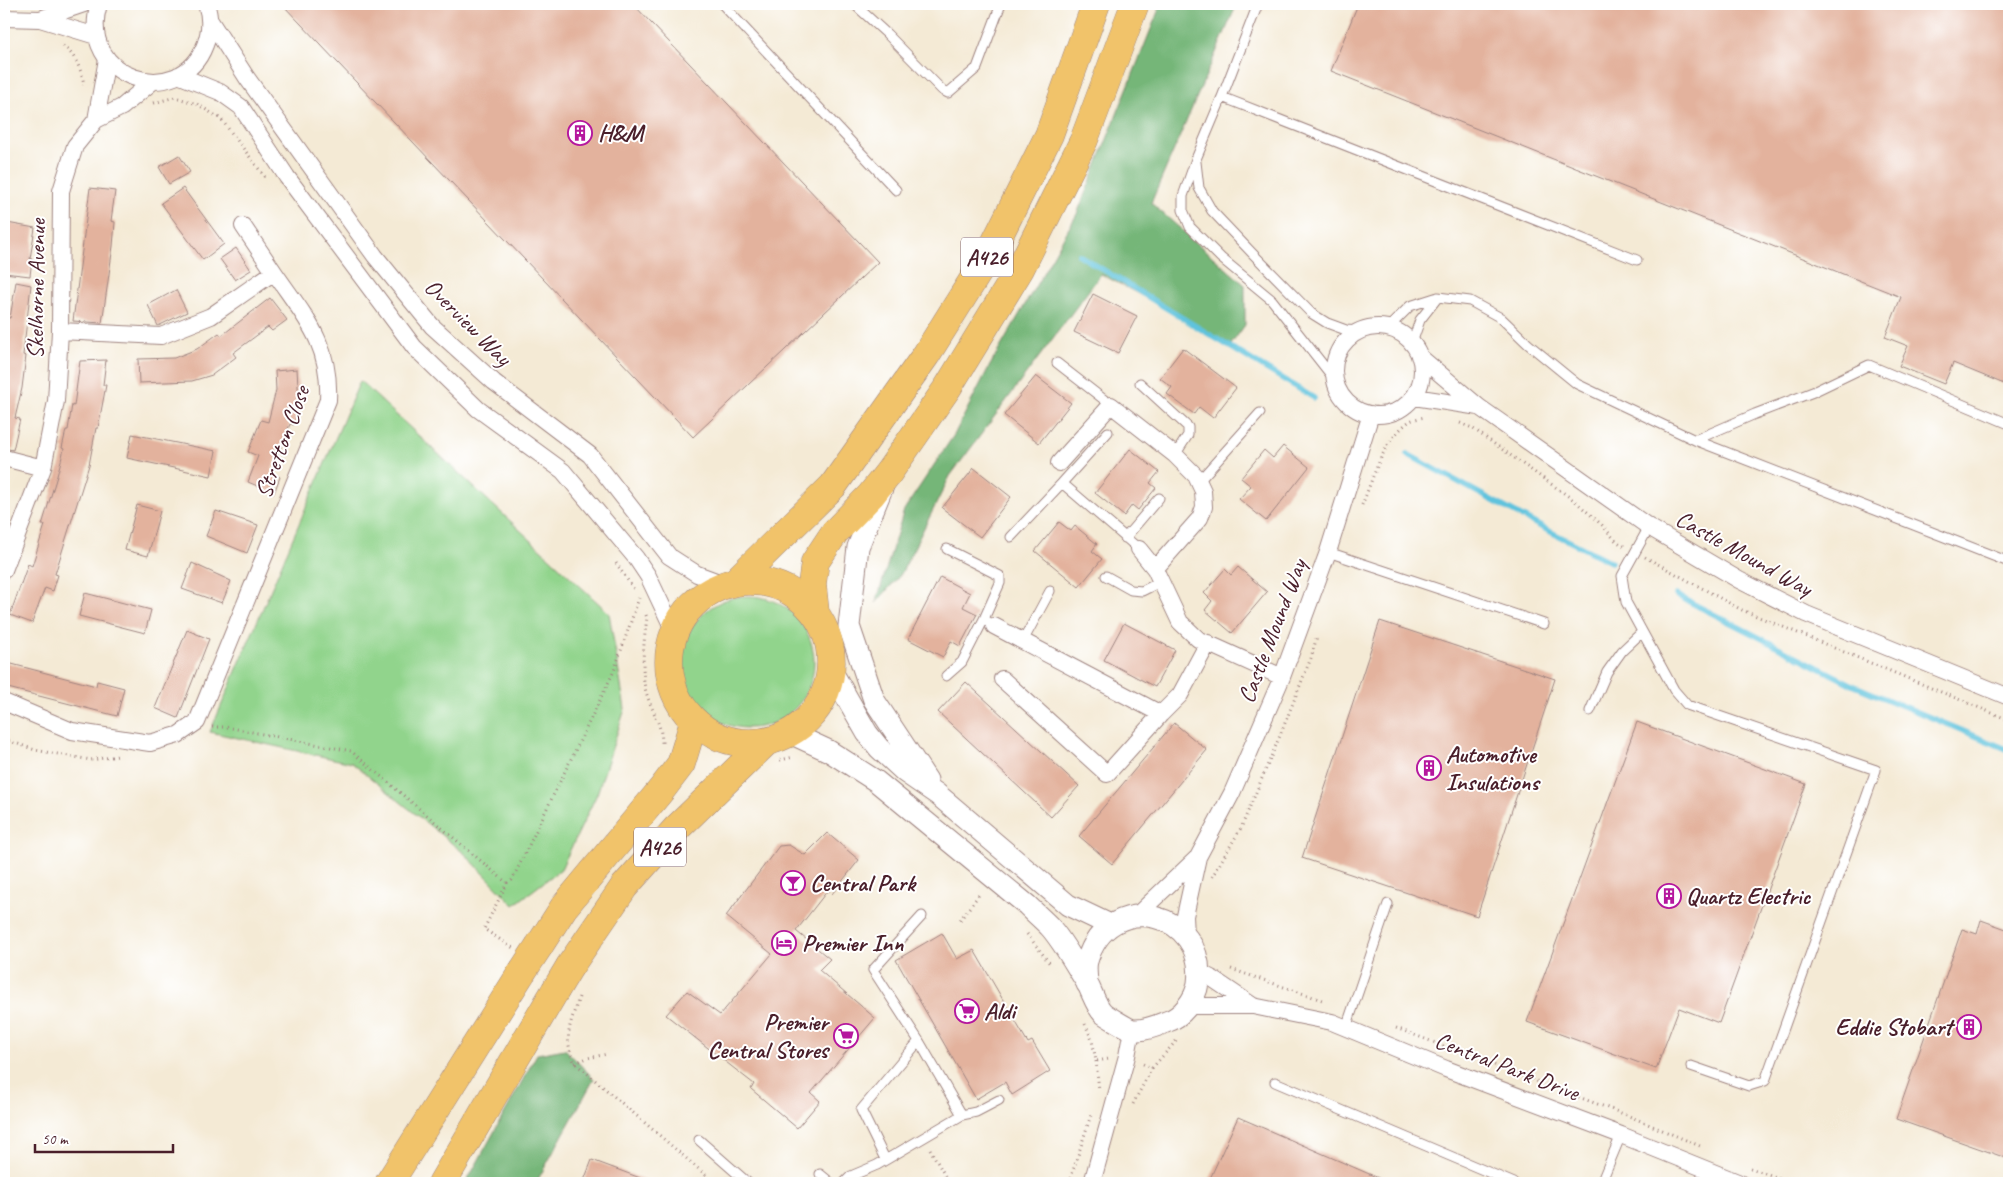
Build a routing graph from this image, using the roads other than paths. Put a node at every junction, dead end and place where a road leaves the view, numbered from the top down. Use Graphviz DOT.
graph roads {
  1 [pos="84,4"];
  2 [pos="99,4"];
  3 [pos="722,4"];
  4 [pos="854,4"];
  5 [pos="1001,4"];
  6 [pos="1096,4"];
  7 [pos="1135,4"];
  8 [pos="1258,4"];
  9 [pos="207,11"];
  10 [pos="4,18"];
  11 [pos="40,19"];
  12 [pos="96,36"];
  13 [pos="107,59"];
  14 [pos="178,75"];
  15 [pos="153,81"];
  16 [pos="1222,97"];
  17 [pos="96,120"];
  18 [pos="1196,160"];
  19 [pos="896,190"];
  20 [pos="243,226"];
  21 [pos="1637,260"];
  22 [pos="274,272"];
  23 [pos="1438,297"];
  24 [pos="1388,328"];
  25 [pos="60,331"];
  26 [pos="1359,332"];
  27 [pos="1416,350"];
  28 [pos="1057,363"];
  29 [pos="1335,380"];
  30 [pos="1140,383"];
  31 [pos="1414,397"];
  32 [pos="1111,405"];
  33 [pos="1479,407"];
  34 [pos="1260,413"];
  35 [pos="1371,414"];
  36 [pos="2009,424"];
  37 [pos="1108,432"];
  38 [pos="1695,440"];
  39 [pos="1175,456"];
  40 [pos="4,458"];
  41 [pos="1059,464"];
  42 [pos="43,468"];
  43 [pos="889,472"];
  44 [pos="1199,481"];
  45 [pos="1062,483"];
  46 [pos="1159,498"];
  47 [pos="1649,527"];
  48 [pos="1011,537"];
  49 [pos="1125,538"];
  50 [pos="947,549"];
  51 [pos="1139,549"];
  52 [pos="1328,552"];
  53 [pos="2009,562"];
  54 [pos="4,570"];
  55 [pos="1158,575"];
  56 [pos="1106,576"];
  57 [pos="730,583"];
  58 [pos="1050,591"];
  59 [pos="814,612"];
  60 [pos="989,622"];
  61 [pos="1544,624"];
  62 [pos="674,631"];
  63 [pos="1642,632"];
  64 [pos="1023,641"];
  65 [pos="1208,643"];
  66 [pos="831,670"];
  67 [pos="946,676"];
  68 [pos="1282,676"];
  69 [pos="1002,679"];
  70 [pos="2009,697"];
  71 [pos="4,702"];
  72 [pos="1590,711"];
  73 [pos="1160,714"];
  74 [pos="694,722"];
  75 [pos="777,745"];
  76 [pos="937,794"];
  77 [pos="1198,857"];
  78 [pos="1388,904"];
  79 [pos="1137,915"];
  80 [pos="922,916"];
  81 [pos="1110,925"];
  82 [pos="1186,935"];
  83 [pos="1206,976"];
  84 [pos="1087,984"];
  85 [pos="1188,1006"];
  86 [pos="1253,1006"];
  87 [pos="1346,1028"];
  88 [pos="1132,1030"];
  89 [pos="919,1041"];
  90 [pos="1690,1066"];
  91 [pos="1275,1082"];
  92 [pos="999,1100"];
  93 [pos="962,1115"];
  94 [pos="1621,1135"];
  95 [pos="698,1140"];
  96 [pos="886,1159"];
  97 [pos="820,1174"];
  98 [pos="389,1183"];
  99 [pos="442,1183"];
  100 [pos="748,1183"];
  101 [pos="831,1183"];
  102 [pos="844,1183"];
  103 [pos="1092,1183"];
  104 [pos="1514,1183"];
  105 [pos="1601,1183"];
  106 [pos="1740,1183"];
  1 -- 11 [label="street"];
  2 -- 12 [label="street"];
  3 -- 19 [label="lane"];
  4 -- 5 [label="lane"];
  6 -- 57 [label="highway, A426"];
  7 -- 43 [label="highway, A426"];
  8 -- 16 [label="lane"];
  9 -- 14 [label="street"];
  9 -- 57 [label="street, Overview Way"];
  10 -- 11 [label="street"];
  11 -- 12 [label="street"];
  12 -- 13 [label="street"];
  13 -- 15 [label="street"];
  13 -- 17 [label="street, Skelhorne Avenue"];
  14 -- 15 [label="street"];
  14 -- 62 [label="street"];
  15 -- 17 [label="street, Skelhorne Avenue"];
  16 -- 18 [label="lane"];
  16 -- 21 [label="lane"];
  17 -- 25 [label="street, Skelhorne Avenue"];
  18 -- 26 [label="lane"];
  18 -- 29 [label="lane"];
  20 -- 22 [label="street, Stretton Close"];
  22 -- 25 [label="street"];
  22 -- 71 [label="street, Stretton Close"];
  23 -- 24 [label="lane"];
  23 -- 27 [label="lane"];
  23 -- 38 [label="lane"];
  24 -- 26 [label="street"];
  24 -- 27 [label="street"];
  25 -- 42 [label="street, Skelhorne Avenue"];
  26 -- 29 [label="street"];
  27 -- 31 [label="street"];
  27 -- 33 [label="street, Castle Mound Way"];
  28 -- 32 [label="lane"];
  29 -- 35 [label="street"];
  30 -- 39 [label="lane"];
  31 -- 33 [label="street, Castle Mound Way"];
  31 -- 35 [label="street"];
  32 -- 39 [label="street"];
  32 -- 41 [label="street"];
  33 -- 47 [label="street, Castle Mound Way"];
  34 -- 44 [label="lane"];
  35 -- 52 [label="street, Castle Mound Way"];
  36 -- 38 [label="lane"];
  37 -- 45 [label="lane"];
  38 -- 53 [label="lane"];
  39 -- 44 [label="street"];
  40 -- 42 [label="street"];
  42 -- 54 [label="street, Skelhorne Avenue"];
  43 -- 59 [label="highway, A426"];
  43 -- 76 [label="street"];
  44 -- 55 [label="street"];
  45 -- 48 [label="lane"];
  45 -- 49 [label="lane"];
  46 -- 49 [label="lane"];
  47 -- 63 [label="lane"];
  47 -- 70 [label="street, Castle Mound Way"];
  49 -- 51 [label="lane"];
  50 -- 60 [label="lane"];
  51 -- 55 [label="street"];
  52 -- 61 [label="lane"];
  52 -- 68 [label="street, Castle Mound Way"];
  55 -- 56 [label="lane"];
  55 -- 65 [label="street"];
  57 -- 59 [label="highway"];
  57 -- 62 [label="highway"];
  58 -- 64 [label="lane"];
  59 -- 66 [label="highway"];
  60 -- 64 [label="street"];
  60 -- 67 [label="lane"];
  62 -- 74 [label="highway"];
  63 -- 72 [label="lane"];
  63 -- 90 [label="lane"];
  64 -- 73 [label="street"];
  65 -- 68 [label="street"];
  65 -- 73 [label="street"];
  66 -- 75 [label="highway"];
  66 -- 76 [label="street"];
  68 -- 77 [label="street, Castle Mound Way"];
  69 -- 73 [label="street"];
  74 -- 75 [label="highway"];
  74 -- 98 [label="highway, A426, bridge"];
  75 -- 84 [label="street"];
  75 -- 99 [label="highway, A426, bridge"];
  76 -- 81 [label="street"];
  77 -- 79 [label="street, Castle Mound Way"];
  77 -- 82 [label="street, Castle Mound Way"];
  78 -- 87 [label="lane"];
  79 -- 81 [label="street"];
  79 -- 82 [label="street"];
  80 -- 89 [label="lane"];
  81 -- 84 [label="street"];
  82 -- 83 [label="street"];
  83 -- 85 [label="street"];
  83 -- 86 [label="street, Central Park Drive"];
  84 -- 88 [label="street"];
  85 -- 86 [label="street, Central Park Drive"];
  85 -- 88 [label="street"];
  86 -- 87 [label="street, Central Park Drive"];
  87 -- 94 [label="street, Central Park Drive"];
  88 -- 103 [label="street"];
  89 -- 93 [label="lane"];
  89 -- 96 [label="lane"];
  91 -- 104 [label="lane"];
  92 -- 93 [label="lane"];
  93 -- 96 [label="lane"];
  94 -- 105 [label="lane"];
  94 -- 106 [label="street, Central Park Drive"];
  95 -- 100 [label="lane"];
  96 -- 102 [label="lane"];
  97 -- 101 [label="lane"];
}
